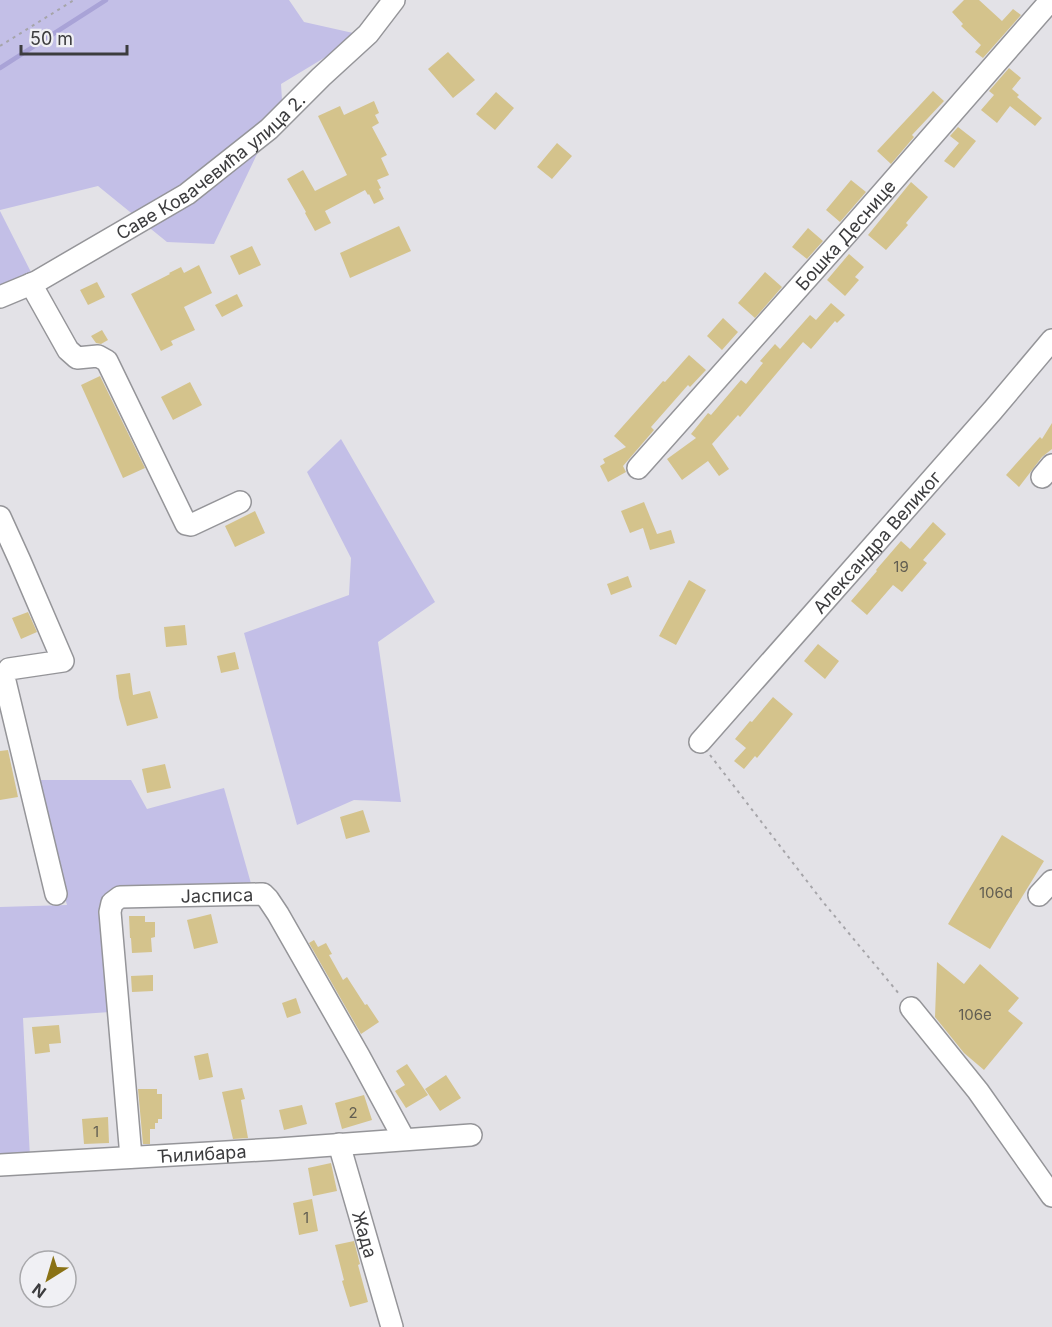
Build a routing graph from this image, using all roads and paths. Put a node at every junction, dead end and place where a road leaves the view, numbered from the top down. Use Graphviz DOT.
graph roads {
  1 [pos="74,0"];
  2 [pos="394,0"];
  3 [pos="1051,0"];
  4 [pos="0,46"];
  5 [pos="31,284"];
  6 [pos="0,297"];
  7 [pos="1052,340"];
  8 [pos="638,468"];
  9 [pos="240,502"];
  10 [pos="0,518"];
  11 [pos="700,742"];
  12 [pos="56,894"];
  13 [pos="911,1008"];
  14 [pos="471,1135"];
  15 [pos="404,1139"];
  16 [pos="339,1144"];
  17 [pos="131,1156"];
  18 [pos="0,1165"];
  19 [pos="1052,1196"];
  20 [pos="392,1327"];
  1 -- 4 [label="path"];
  2 -- 5 [label="street, Саве Ковачевића улица 2."];
  3 -- 8 [label="street, Бошка Деснице"];
  5 -- 6 [label="street, Саве Ковачевића улица 2."];
  5 -- 9 [label="street"];
  7 -- 11 [label="street, Александра Великог"];
  10 -- 12 [label="street"];
  11 -- 13 [label="path"];
  13 -- 19 [label="street"];
  14 -- 15 [label="street"];
  15 -- 16 [label="street, Ћилибара"];
  15 -- 17 [label="street, Јасписа"];
  16 -- 17 [label="street, Ћилибара"];
  16 -- 20 [label="street, Жада"];
  17 -- 18 [label="street, Ћилибара"];
}
